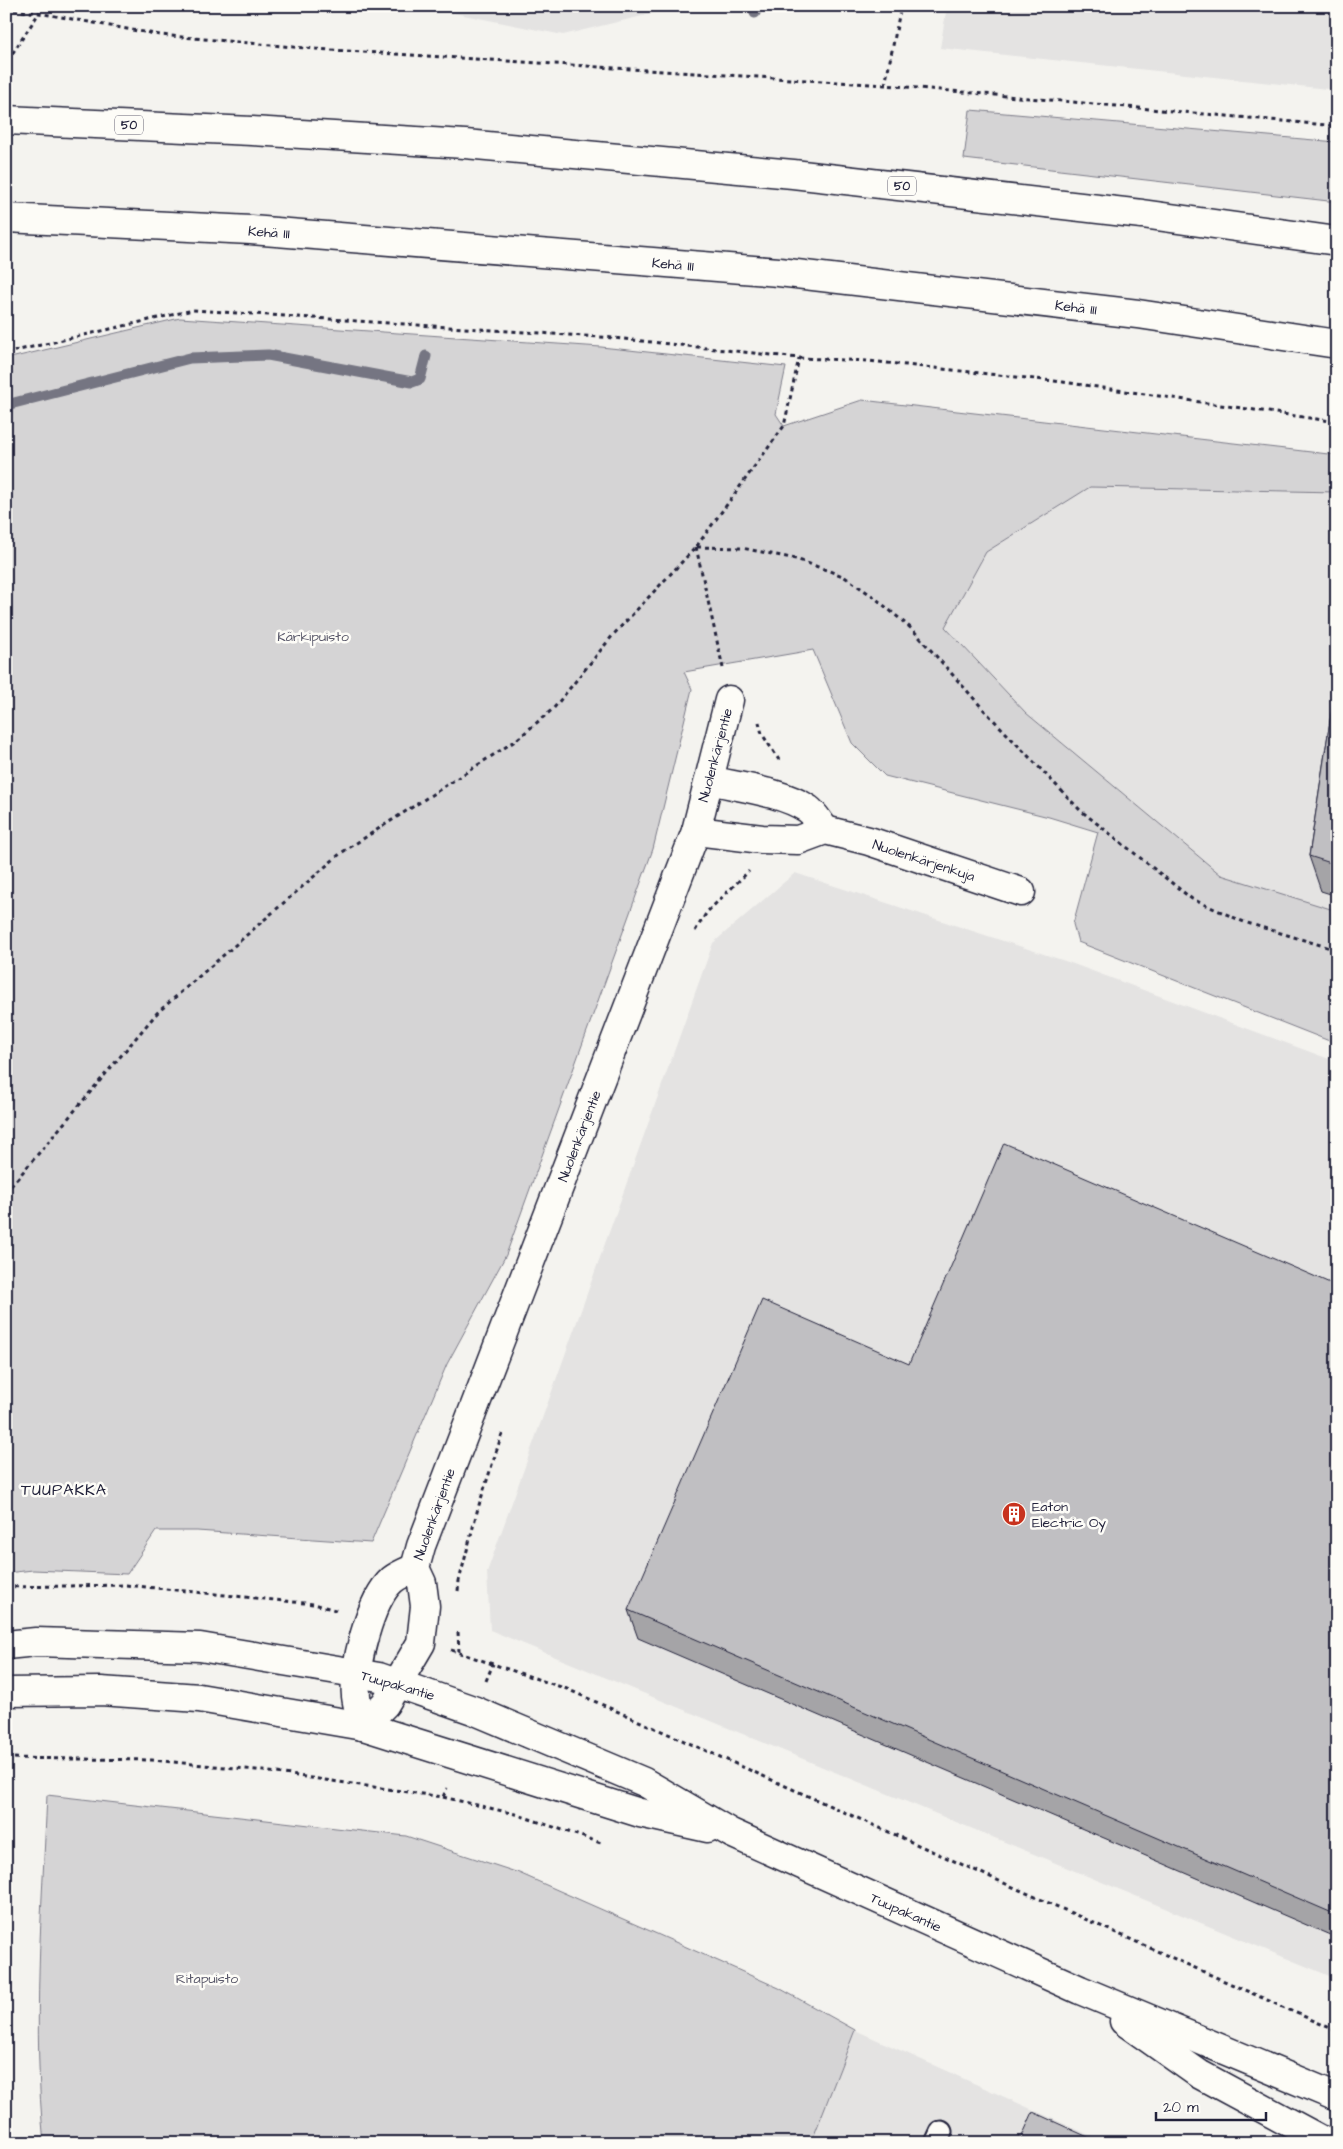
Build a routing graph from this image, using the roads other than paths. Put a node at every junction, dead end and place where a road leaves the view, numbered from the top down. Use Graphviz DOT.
graph roads {
  1 [pos="6,120"];
  2 [pos="6,218"];
  3 [pos="1337,241"];
  4 [pos="1337,344"];
  5 [pos="730,700"];
  6 [pos="709,780"];
  7 [pos="825,830"];
  8 [pos="696,831"];
  9 [pos="1021,892"];
  10 [pos="415,1568"];
  11 [pos="6,1644"];
  12 [pos="357,1673"];
  13 [pos="399,1683"];
  14 [pos="6,1692"];
  15 [pos="363,1726"];
  16 [pos="731,1833"];
  17 [pos="1080,1990"];
  18 [pos="1337,2097"];
  19 [pos="1327,2143"];
  1 -- 3 [label="main road, 50"];
  2 -- 4 [label="main road, Kehä III"];
  5 -- 6 [label="main road, Nuolenkärjentie"];
  6 -- 7 [label="main road"];
  6 -- 8 [label="main road, Nuolenkärjentie"];
  7 -- 8 [label="main road"];
  7 -- 9 [label="main road, Nuolenkärjenkuja"];
  8 -- 10 [label="main road, Nuolenkärjentie"];
  10 -- 12 [label="main road, Nuolenkärjentie"];
  10 -- 13 [label="main road, Nuolenkärjentie"];
  11 -- 12 [label="main road, Tuupakantie"];
  12 -- 13 [label="main road, Tuupakantie"];
  12 -- 15 [label="main road, Nuolenkärjentie"];
  13 -- 15 [label="main road, Nuolenkärjentie"];
  13 -- 16 [label="main road, Tuupakantie"];
  14 -- 15 [label="main road, Tuupakantie"];
  15 -- 16 [label="main road, Tuupakantie"];
  16 -- 17 [label="main road, Tuupakantie"];
  17 -- 18 [label="main road, Tuupakantie"];
  17 -- 19 [label="main road, Tuupakantie"];
}
